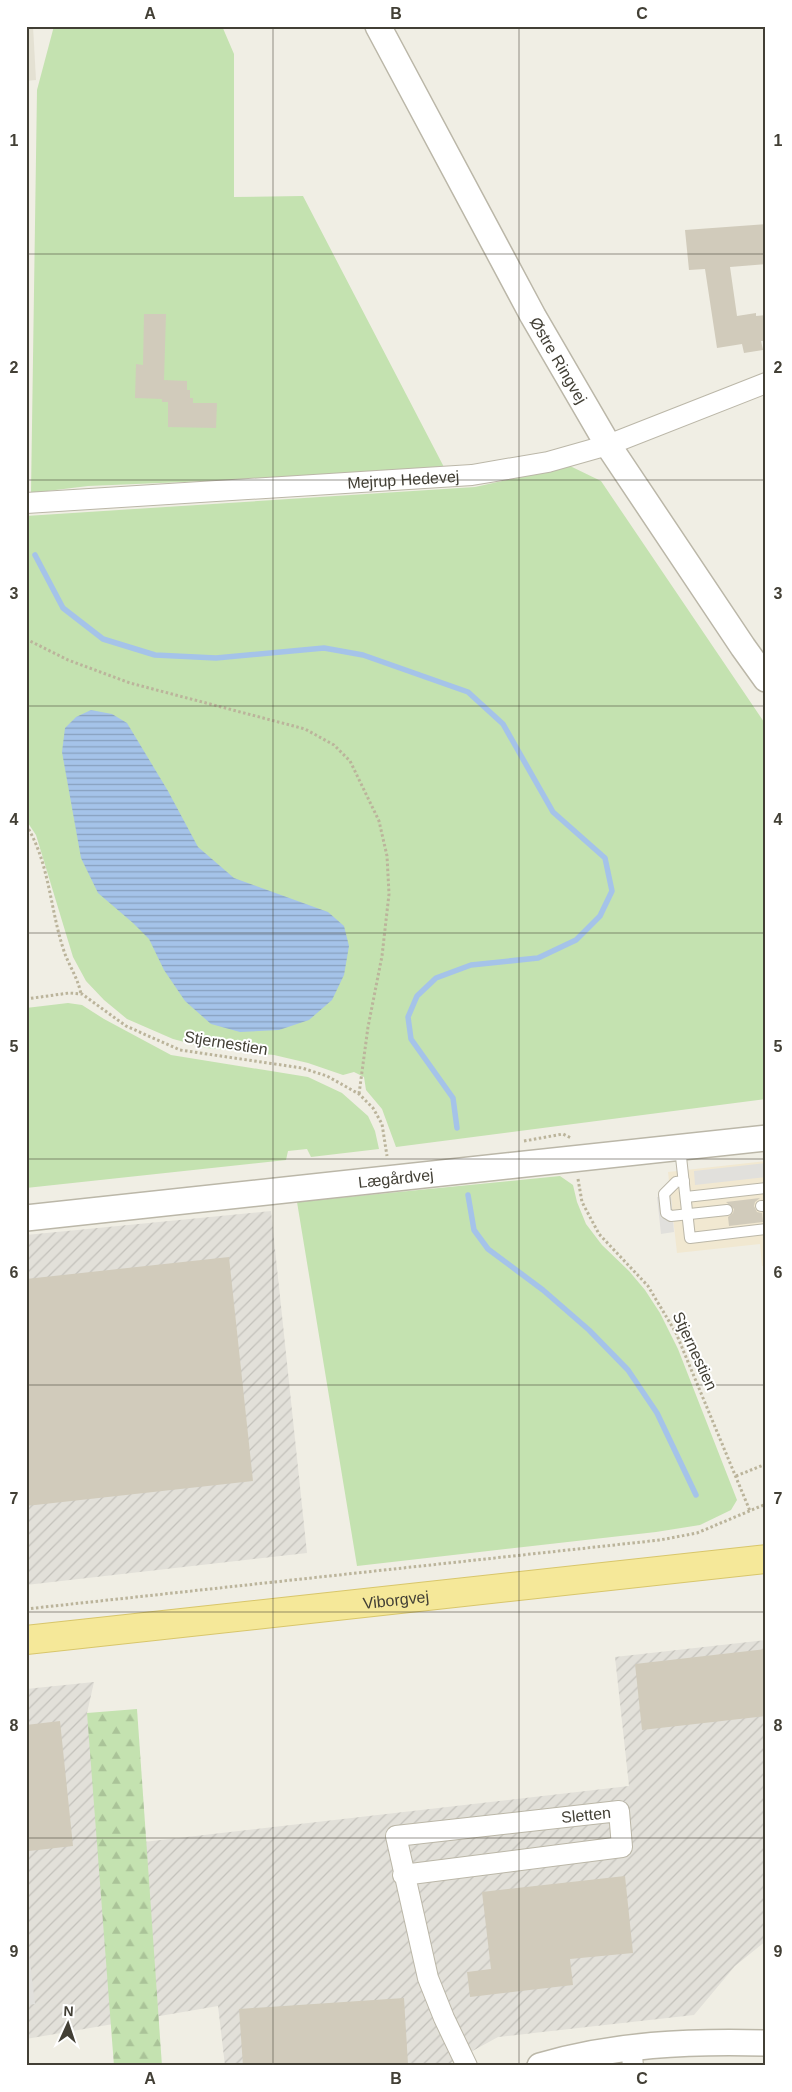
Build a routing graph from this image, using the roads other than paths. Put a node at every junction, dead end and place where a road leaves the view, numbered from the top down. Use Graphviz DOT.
graph roads {
  1 [pos="378,26"];
  2 [pos="766,383"];
  3 [pos="608,445"];
  4 [pos="26,503"];
  5 [pos="766,679"];
  6 [pos="766,1138"];
  7 [pos="680,1147"];
  8 [pos="684,1181"];
  9 [pos="766,1188"];
  10 [pos="686,1197"];
  11 [pos="727,1210"];
  12 [pos="688,1214"];
  13 [pos="26,1218"];
  14 [pos="766,1229"];
  15 [pos="766,1559"];
  16 [pos="26,1640"];
  17 [pos="403,1875"];
  18 [pos="766,2043"];
  19 [pos="632,2056"];
  20 [pos="468,2066"];
  21 [pos="540,2066"];
  1 -- 3 [label="street, Østre Ringvej"];
  2 -- 3 [label="street, Mejrup Hedevej"];
  3 -- 4 [label="street, Mejrup Hedevej"];
  3 -- 5 [label="street, Østre Ringvej"];
  6 -- 7 [label="street, Lægårdvej"];
  7 -- 8 [label="lane"];
  7 -- 13 [label="street, Lægårdvej"];
  8 -- 10 [label="lane"];
  8 -- 12 [label="lane"];
  9 -- 10 [label="lane"];
  10 -- 12 [label="lane"];
  11 -- 12 [label="lane"];
  12 -- 14 [label="lane"];
  15 -- 16 [label="main road, Viborgvej"];
  17 -- 17 [label="street, Sletten"];
  17 -- 20 [label="street, Sletten"];
  18 -- 19 [label="street"];
  19 -- 21 [label="street"];
}
